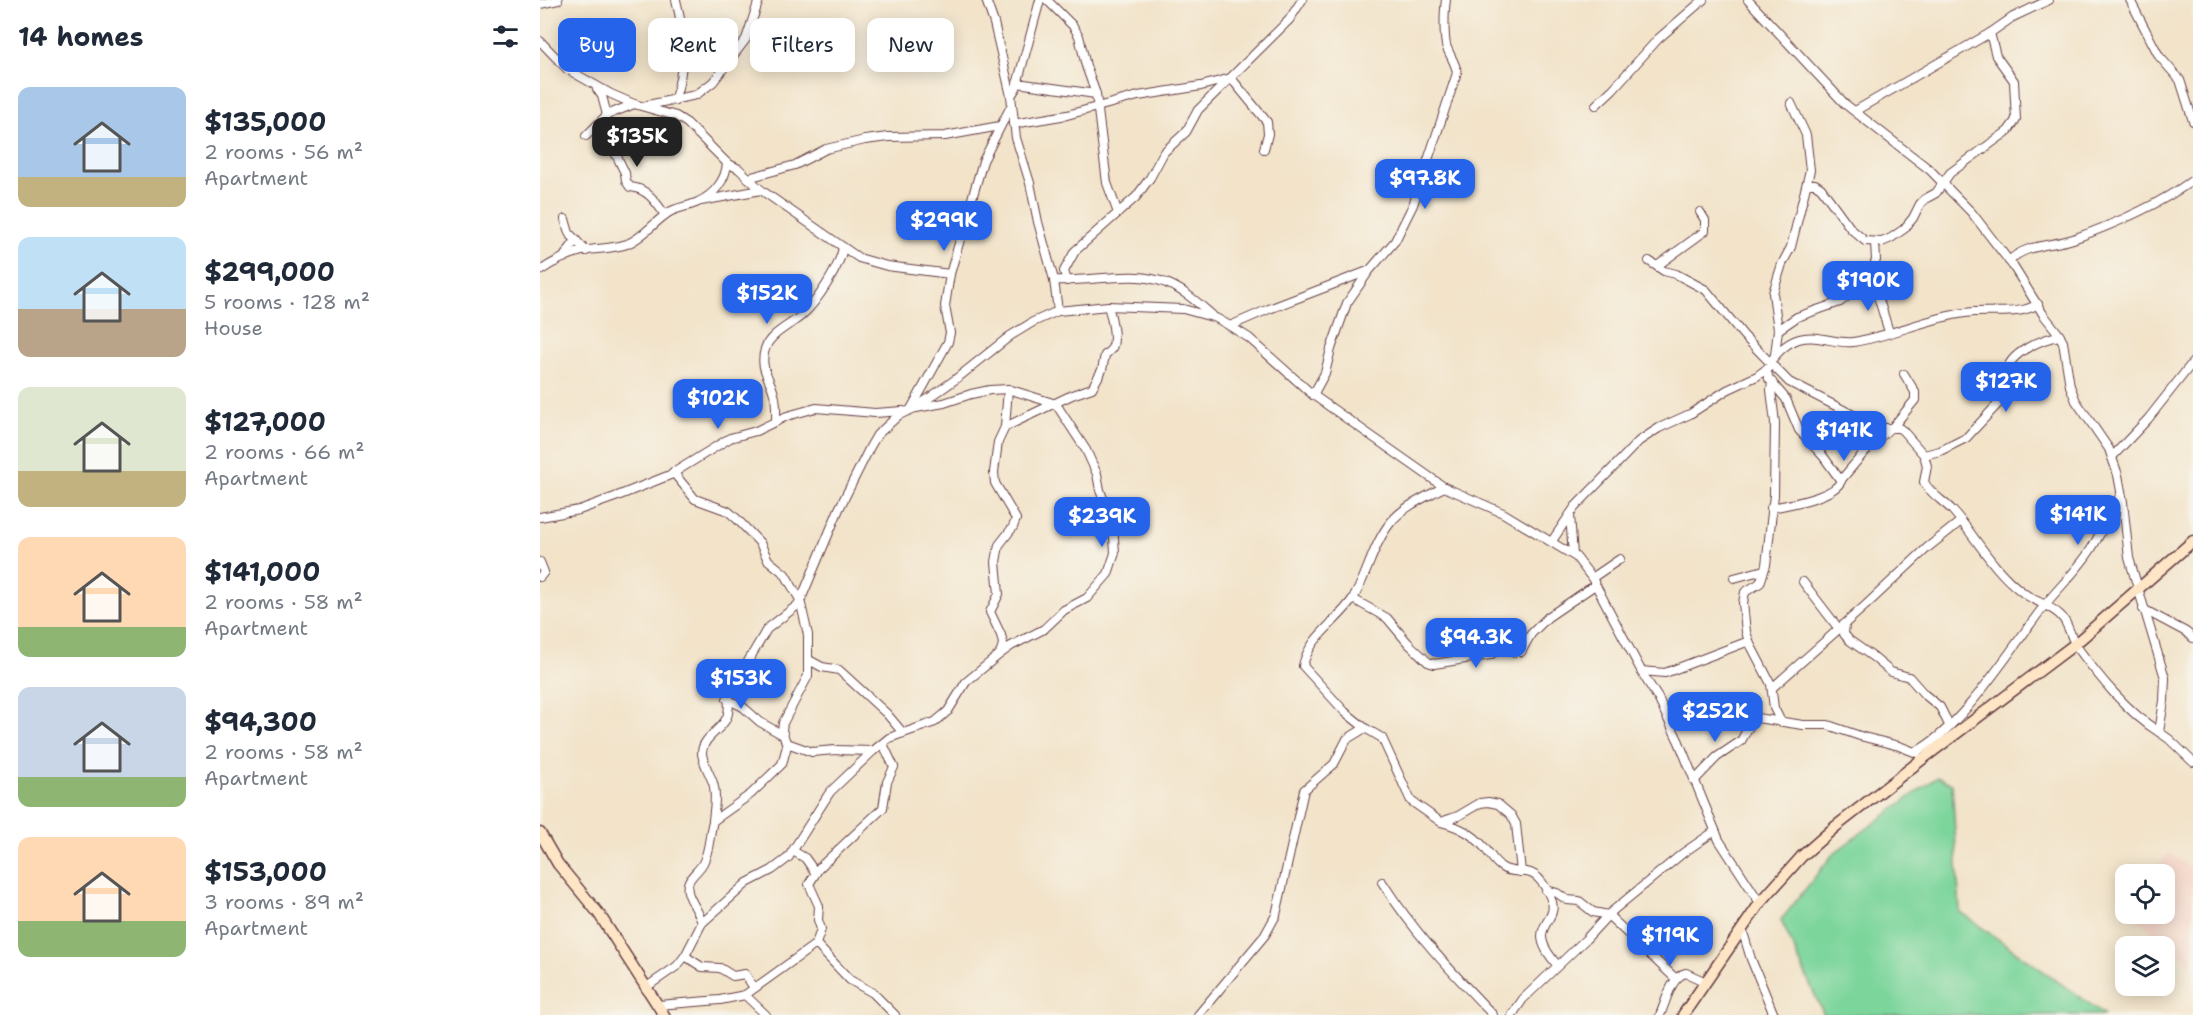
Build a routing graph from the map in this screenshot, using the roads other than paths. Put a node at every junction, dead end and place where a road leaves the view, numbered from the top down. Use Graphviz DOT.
graph roads {
  1 [pos="558,0"];
  2 [pos="676,0"];
  3 [pos="759,0"];
  4 [pos="986,0"];
  5 [pos="1040,0"];
  6 [pos="1047,0"];
  7 [pos="1441,0"];
  8 [pos="1446,0"];
  9 [pos="1703,0"];
  10 [pos="1748,0"];
  11 [pos="2049,0"];
  12 [pos="2130,0"];
  13 [pos="1304,1"];
  14 [pos="540,4"];
  15 [pos="1444,12"];
  16 [pos="1990,33"];
  17 [pos="540,41"];
  18 [pos="1231,78"];
  19 [pos="1017,82"];
  20 [pos="596,86"];
  21 [pos="1096,94"];
  22 [pos="1011,96"];
  23 [pos="674,101"];
  24 [pos="1791,103"];
  25 [pos="634,104"];
  26 [pos="643,105"];
  27 [pos="1596,105"];
  28 [pos="1011,106"];
  29 [pos="1096,108"];
  30 [pos="1855,111"];
  31 [pos="605,117"];
  32 [pos="2193,121"];
  33 [pos="1013,124"];
  34 [pos="1000,126"];
  35 [pos="586,136"];
  36 [pos="1264,148"];
  37 [pos="727,163"];
  38 [pos="748,178"];
  39 [pos="2193,180"];
  40 [pos="1943,182"];
  41 [pos="1807,184"];
  42 [pos="761,190"];
  43 [pos="700,202"];
  44 [pos="1700,212"];
  45 [pos="1118,213"];
  46 [pos="665,215"];
  47 [pos="565,219"];
  48 [pos="576,240"];
  49 [pos="1875,242"];
  50 [pos="843,247"];
  51 [pos="586,251"];
  52 [pos="563,258"];
  53 [pos="2009,261"];
  54 [pos="540,271"];
  55 [pos="1369,271"];
  56 [pos="950,274"];
  57 [pos="1054,280"];
  58 [pos="1869,280"];
  59 [pos="1067,281"];
  60 [pos="2038,304"];
  61 [pos="1108,306"];
  62 [pos="1058,311"];
  63 [pos="1216,318"];
  64 [pos="1230,326"];
  65 [pos="1778,330"];
  66 [pos="1889,332"];
  67 [pos="2060,336"];
  68 [pos="2193,362"];
  69 [pos="1771,363"];
  70 [pos="1904,374"];
  71 [pos="1772,382"];
  72 [pos="1008,389"];
  73 [pos="1313,395"];
  74 [pos="1056,404"];
  75 [pos="911,409"];
  76 [pos="776,422"];
  77 [pos="1005,427"];
  78 [pos="1891,428"];
  79 [pos="1924,454"];
  80 [pos="2112,457"];
  81 [pos="673,472"];
  82 [pos="1841,480"];
  83 [pos="1444,487"];
  84 [pos="2122,492"];
  85 [pos="1771,508"];
  86 [pos="1570,514"];
  87 [pos="540,517"];
  88 [pos="1961,521"];
  89 [pos="1552,542"];
  90 [pos="2193,542"];
  91 [pos="1573,555"];
  92 [pos="1620,559"];
  93 [pos="540,562"];
  94 [pos="1764,570"];
  95 [pos="540,578"];
  96 [pos="1734,578"];
  97 [pos="1593,581"];
  98 [pos="1803,582"];
  99 [pos="2138,590"];
  100 [pos="1353,599"];
  101 [pos="800,604"];
  102 [pos="2044,605"];
  103 [pos="2143,609"];
  104 [pos="1842,626"];
  105 [pos="2193,638"];
  106 [pos="1749,641"];
  107 [pos="2075,644"];
  108 [pos="1000,654"];
  109 [pos="809,660"];
  110 [pos="1641,671"];
  111 [pos="1772,688"];
  112 [pos="727,699"];
  113 [pos="1753,719"];
  114 [pos="1669,720"];
  115 [pos="1781,722"];
  116 [pos="1949,725"];
  117 [pos="1365,728"];
  118 [pos="2159,732"];
  119 [pos="903,733"];
  120 [pos="785,739"];
  121 [pos="882,744"];
  122 [pos="873,751"];
  123 [pos="1920,754"];
  124 [pos="2193,762"];
  125 [pos="1694,781"];
  126 [pos="713,821"];
  127 [pos="1441,822"];
  128 [pos="1715,831"];
  129 [pos="540,833"];
  130 [pos="793,851"];
  131 [pos="815,872"];
  132 [pos="1521,872"];
  133 [pos="1382,882"];
  134 [pos="1546,890"];
  135 [pos="1760,903"];
  136 [pos="1608,915"];
  137 [pos="702,923"];
  138 [pos="1742,928"];
  139 [pos="816,944"];
  140 [pos="685,956"];
  141 [pos="1557,965"];
  142 [pos="1676,979"];
  143 [pos="1706,982"];
  144 [pos="645,988"];
  145 [pos="754,988"];
  146 [pos="745,995"];
  147 [pos="661,1010"];
  148 [pos="766,1015"];
  149 [pos="895,1015"];
  150 [pos="1198,1015"];
  151 [pos="1493,1015"];
  152 [pos="1512,1015"];
  153 [pos="1660,1015"];
  154 [pos="1683,1015"];
  155 [pos="1774,1015"];
  1 -- 14 [label="street"];
  2 -- 23 [label="street"];
  3 -- 23 [label="street"];
  4 -- 22 [label="street"];
  5 -- 19 [label="street"];
  6 -- 21 [label="street"];
  7 -- 15 [label="street"];
  8 -- 15 [label="street"];
  9 -- 27 [label="street"];
  10 -- 30 [label="street"];
  11 -- 16 [label="street"];
  12 -- 32 [label="street"];
  13 -- 18 [label="street"];
  15 -- 55 [label="street"];
  16 -- 30 [label="street"];
  16 -- 40 [label="street"];
  17 -- 20 [label="street"];
  18 -- 29 [label="street"];
  18 -- 36 [label="street"];
  18 -- 45 [label="street"];
  19 -- 21 [label="street"];
  19 -- 22 [label="street"];
  20 -- 25 [label="street"];
  20 -- 31 [label="street"];
  21 -- 29 [label="street"];
  22 -- 28 [label="street"];
  23 -- 26 [label="street"];
  24 -- 41 [label="street"];
  25 -- 26 [label="street"];
  25 -- 31 [label="street"];
  26 -- 37 [label="street"];
  28 -- 33 [label="street"];
  28 -- 34 [label="street"];
  29 -- 33 [label="street"];
  29 -- 45 [label="street"];
  30 -- 40 [label="street"];
  31 -- 35 [label="street"];
  31 -- 46 [label="street"];
  33 -- 57 [label="street"];
  34 -- 38 [label="street"];
  34 -- 56 [label="street"];
  37 -- 38 [label="street"];
  37 -- 43 [label="street"];
  38 -- 42 [label="street"];
  39 -- 53 [label="street"];
  40 -- 49 [label="street"];
  40 -- 53 [label="street"];
  41 -- 49 [label="street"];
  41 -- 65 [label="street"];
  42 -- 43 [label="street"];
  42 -- 50 [label="street"];
  43 -- 46 [label="street"];
  44 -- 69 [label="street"];
  45 -- 59 [label="street"];
  46 -- 51 [label="street"];
  47 -- 48 [label="street"];
  48 -- 51 [label="street"];
  48 -- 52 [label="street"];
  49 -- 58 [label="street"];
  50 -- 56 [label="street"];
  50 -- 76 [label="street"];
  51 -- 52 [label="street"];
  52 -- 54 [label="street"];
  53 -- 60 [label="street"];
  55 -- 64 [label="street"];
  55 -- 73 [label="street"];
  56 -- 75 [label="street"];
  57 -- 59 [label="street"];
  57 -- 62 [label="street"];
  58 -- 65 [label="street"];
  58 -- 66 [label="street"];
  59 -- 63 [label="street"];
  60 -- 66 [label="street"];
  60 -- 67 [label="street"];
  61 -- 62 [label="street"];
  61 -- 63 [label="street"];
  61 -- 74 [label="street"];
  62 -- 75 [label="street"];
  63 -- 64 [label="street"];
  64 -- 73 [label="street"];
  65 -- 69 [label="street"];
  66 -- 69 [label="street"];
  67 -- 79 [label="street"];
  67 -- 80 [label="street"];
  68 -- 80 [label="street"];
  69 -- 71 [label="street"];
  69 -- 78 [label="street"];
  69 -- 86 [label="street"];
  70 -- 78 [label="street"];
  71 -- 82 [label="street"];
  71 -- 85 [label="street"];
  72 -- 74 [label="street"];
  72 -- 75 [label="street"];
  72 -- 77 [label="street"];
  73 -- 83 [label="street"];
  74 -- 77 [label="street"];
  74 -- 108 [label="street"];
  75 -- 76 [label="street"];
  75 -- 101 [label="street"];
  76 -- 81 [label="street"];
  77 -- 108 [label="street"];
  78 -- 79 [label="street"];
  78 -- 82 [label="street"];
  79 -- 88 [label="street"];
  80 -- 84 [label="street"];
  81 -- 87 [label="street"];
  81 -- 101 [label="street"];
  82 -- 85 [label="street"];
  83 -- 89 [label="street"];
  83 -- 100 [label="street"];
  84 -- 99 [label="street"];
  84 -- 102 [label="street"];
  85 -- 94 [label="street"];
  86 -- 89 [label="street"];
  86 -- 91 [label="street"];
  88 -- 102 [label="street"];
  88 -- 104 [label="street"];
  89 -- 91 [label="street"];
  90 -- 99 [label="main road"];
  91 -- 97 [label="street"];
  92 -- 97 [label="street"];
  93 -- 95 [label="street"];
  94 -- 96 [label="street"];
  94 -- 106 [label="street"];
  97 -- 100 [label="street"];
  97 -- 110 [label="street"];
  98 -- 104 [label="street"];
  99 -- 103 [label="street"];
  99 -- 107 [label="main road"];
  100 -- 117 [label="street"];
  101 -- 109 [label="street"];
  101 -- 112 [label="street"];
  102 -- 107 [label="street"];
  102 -- 116 [label="street"];
  103 -- 105 [label="street"];
  103 -- 118 [label="street"];
  104 -- 111 [label="street"];
  104 -- 116 [label="street"];
  106 -- 110 [label="street"];
  106 -- 111 [label="street"];
  107 -- 118 [label="street"];
  107 -- 123 [label="main road"];
  108 -- 119 [label="street"];
  109 -- 119 [label="street"];
  109 -- 120 [label="street"];
  110 -- 114 [label="street"];
  111 -- 115 [label="street"];
  112 -- 120 [label="street"];
  112 -- 126 [label="street"];
  113 -- 114 [label="street"];
  113 -- 115 [label="street"];
  113 -- 125 [label="street"];
  114 -- 125 [label="street"];
  115 -- 123 [label="street"];
  116 -- 123 [label="street"];
  117 -- 127 [label="street"];
  117 -- 150 [label="street"];
  118 -- 124 [label="street"];
  119 -- 121 [label="street"];
  120 -- 122 [label="street"];
  120 -- 126 [label="street"];
  121 -- 122 [label="street"];
  121 -- 131 [label="street"];
  122 -- 130 [label="street"];
  123 -- 135 [label="main road"];
  125 -- 128 [label="street"];
  126 -- 137 [label="street"];
  127 -- 132 [label="street"];
  127 -- 132 [label="street"];
  128 -- 135 [label="street"];
  128 -- 136 [label="street"];
  129 -- 144 [label="main road"];
  130 -- 131 [label="street"];
  130 -- 137 [label="street"];
  131 -- 139 [label="street"];
  132 -- 134 [label="street"];
  133 -- 151 [label="street"];
  134 -- 136 [label="street"];
  134 -- 141 [label="street"];
  135 -- 138 [label="main road"];
  136 -- 141 [label="street"];
  136 -- 142 [label="street"];
  137 -- 140 [label="street"];
  138 -- 143 [label="main road"];
  138 -- 155 [label="street"];
  139 -- 145 [label="street"];
  139 -- 149 [label="street"];
  140 -- 144 [label="street"];
  140 -- 145 [label="street"];
  141 -- 152 [label="street"];
  142 -- 143 [label="street"];
  142 -- 153 [label="street"];
  143 -- 154 [label="main road"];
  144 -- 147 [label="main road"];
  145 -- 146 [label="street"];
  146 -- 147 [label="street"];
  146 -- 148 [label="street"];
}
